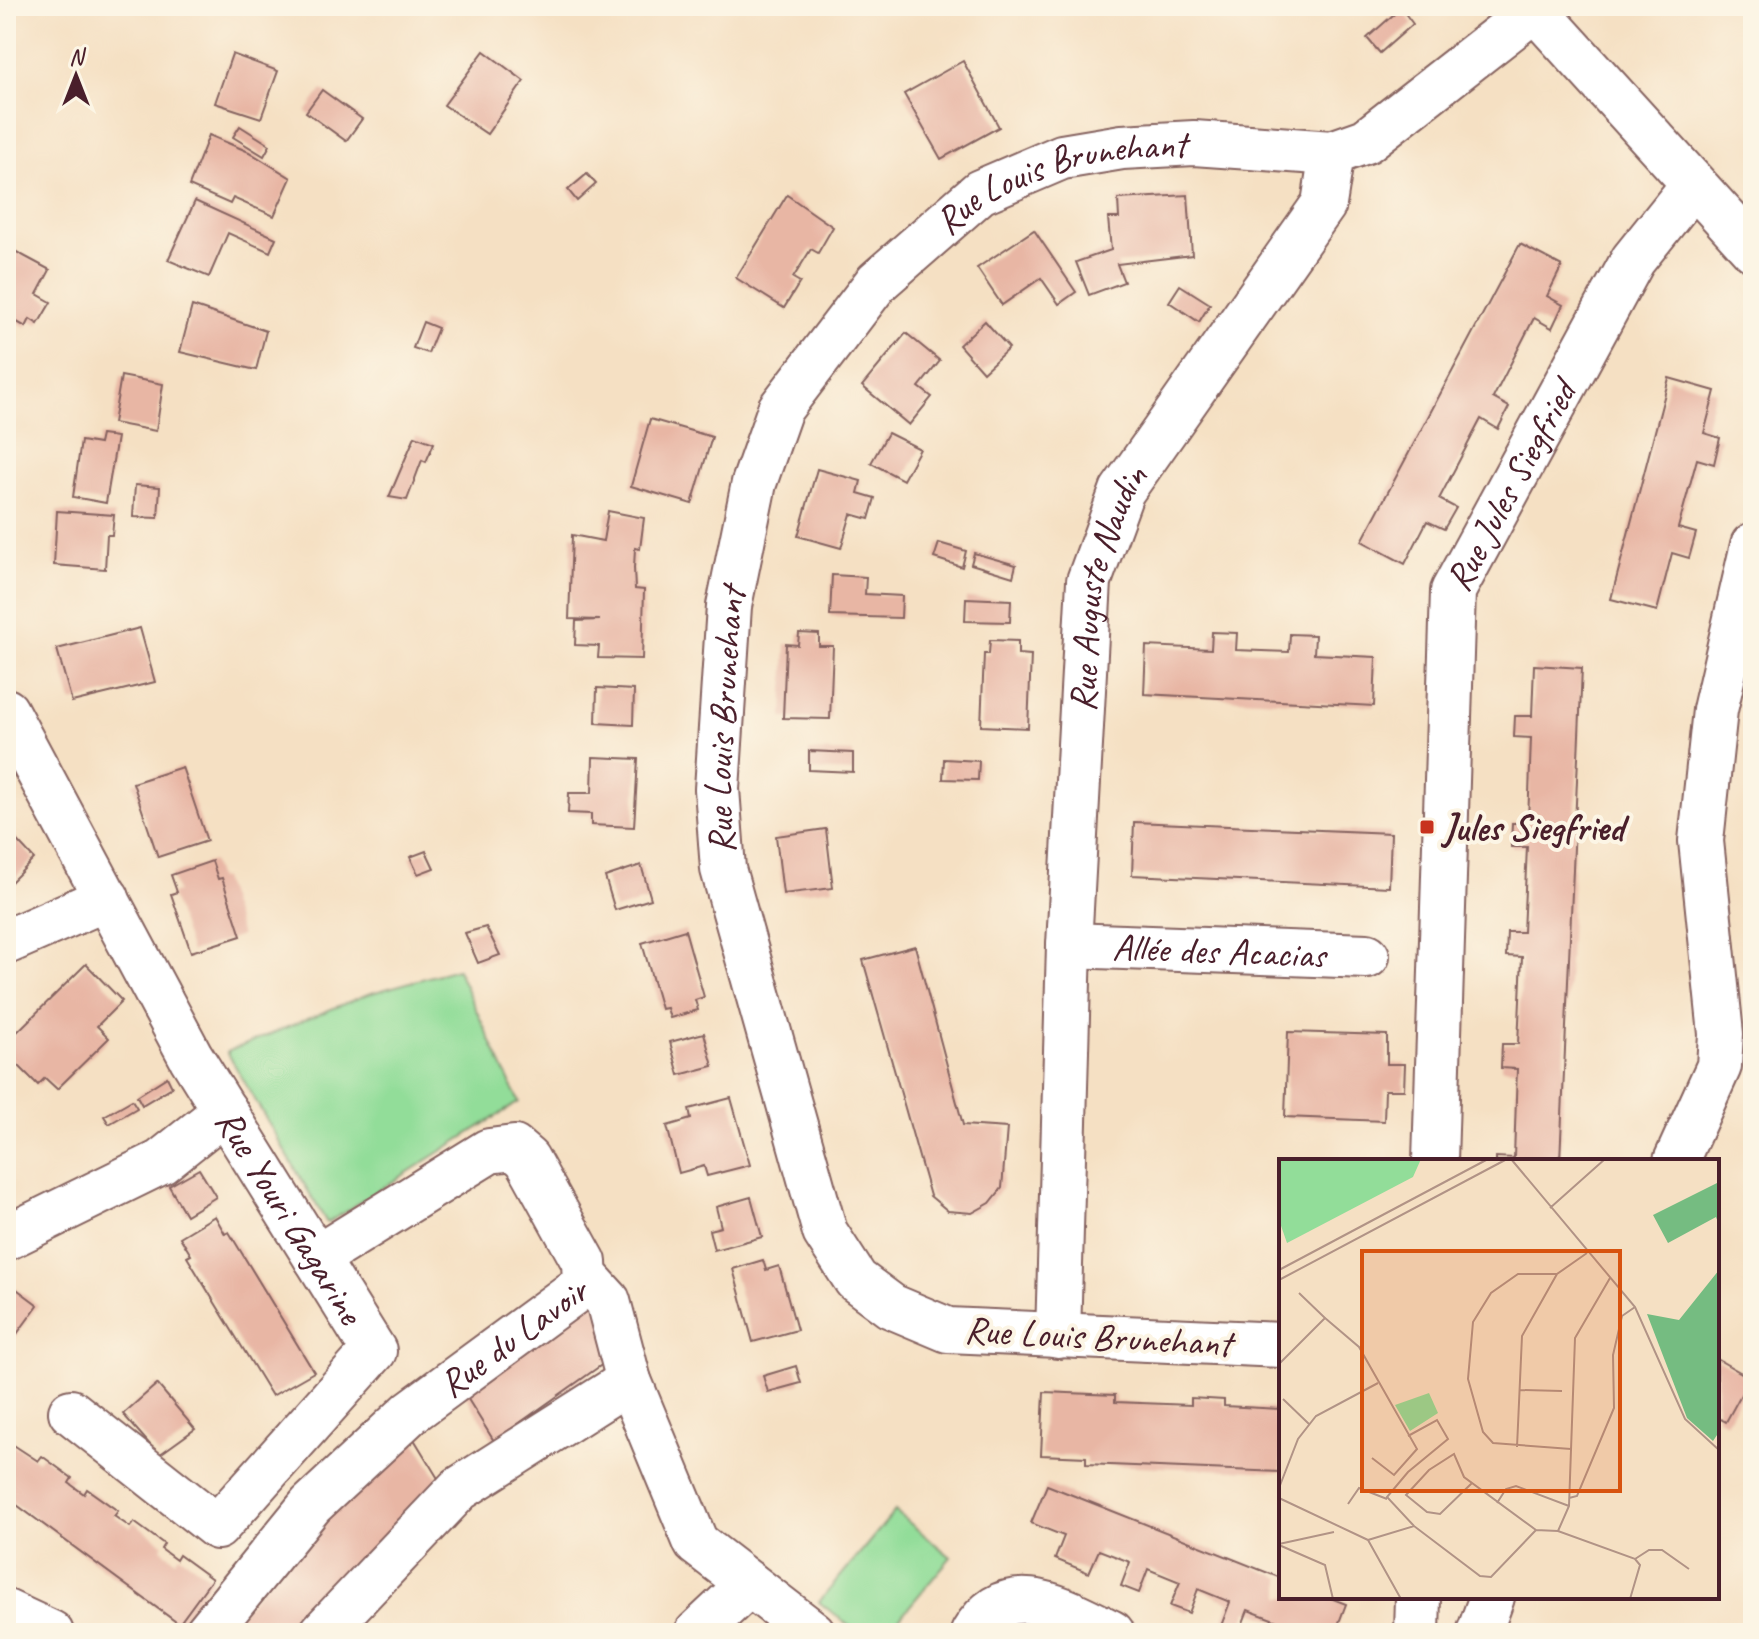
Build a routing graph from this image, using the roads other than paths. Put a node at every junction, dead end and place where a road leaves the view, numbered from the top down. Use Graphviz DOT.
graph roads {
  1 [pos="1534,8"];
  2 [pos="1332,153"];
  3 [pos="1693,185"];
  4 [pos="1753,249"];
  5 [pos="1753,545"];
  6 [pos="6,711"];
  7 [pos="107,898"];
  8 [pos="6,942"];
  9 [pos="1069,945"];
  10 [pos="1367,956"];
  11 [pos="225,1111"];
  12 [pos="1435,1159"];
  13 [pos="1677,1159"];
  14 [pos="6,1238"];
  15 [pos="316,1258"];
  16 [pos="586,1281"];
  17 [pos="1058,1336"];
  18 [pos="1279,1345"];
  19 [pos="629,1381"];
  20 [pos="71,1412"];
  21 [pos="749,1584"];
  22 [pos="1418,1599"];
  23 [pos="1491,1599"];
  24 [pos="6,1612"];
  25 [pos="51,1633"];
  26 [pos="207,1633"];
  27 [pos="322,1633"];
  28 [pos="697,1633"];
  29 [pos="813,1633"];
  30 [pos="973,1633"];
  31 [pos="1112,1633"];
  32 [pos="1417,1633"];
  33 [pos="1479,1633"];
  1 -- 2 [label="street"];
  1 -- 3 [label="street"];
  2 -- 9 [label="street, Rue Auguste Naudin"];
  2 -- 17 [label="street, Rue Louis Brunehant"];
  3 -- 4 [label="street"];
  3 -- 12 [label="street, Rue Jules Siegfried"];
  5 -- 13 [label="street"];
  6 -- 7 [label="street, Rue Youri Gagarine"];
  7 -- 8 [label="street"];
  7 -- 11 [label="street, Rue Youri Gagarine"];
  9 -- 10 [label="street, Allée des Acacias"];
  9 -- 17 [label="street, Rue Auguste Naudin"];
  11 -- 14 [label="street"];
  11 -- 15 [label="street, Rue Youri Gagarine"];
  15 -- 16 [label="street, Rue du Lavoir"];
  15 -- 20 [label="street, Rue Youri Gagarine"];
  16 -- 19 [label="street"];
  16 -- 26 [label="street, Rue du Lavoir"];
  17 -- 18 [label="street, Rue Louis Brunehant"];
  19 -- 21 [label="street"];
  19 -- 27 [label="street"];
  21 -- 28 [label="street"];
  21 -- 29 [label="street"];
  22 -- 32 [label="street"];
  23 -- 33 [label="street"];
  24 -- 25 [label="street"];
  30 -- 31 [label="street"];
}
